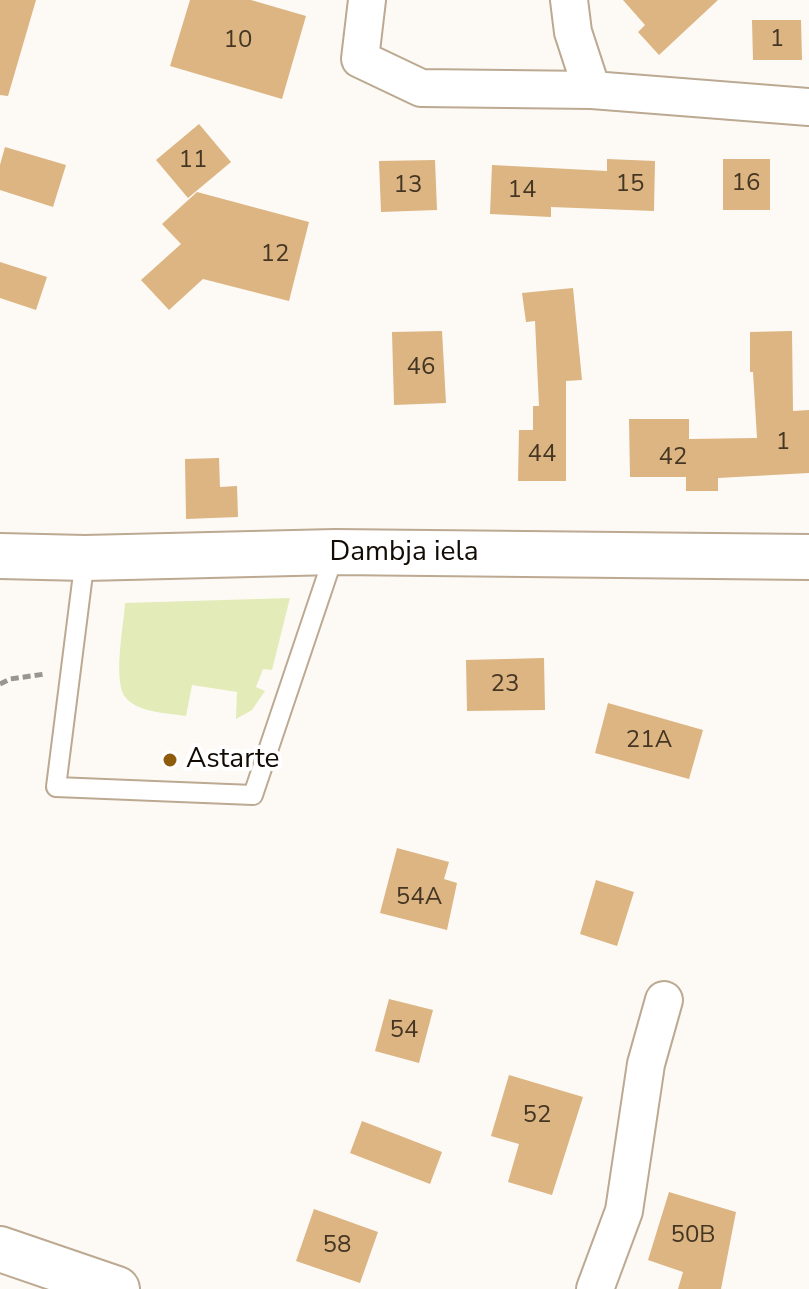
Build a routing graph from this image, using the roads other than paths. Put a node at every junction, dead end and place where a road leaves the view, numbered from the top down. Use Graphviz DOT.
graph roads {
  1 [pos="367,0"];
  2 [pos="569,0"];
  3 [pos="592,90"];
  4 [pos="809,107"];
  5 [pos="335,552"];
  6 [pos="0,556"];
  7 [pos="809,557"];
  8 [pos="85,558"];
  9 [pos="664,1000"];
  10 [pos="0,1249"];
  11 [pos="117,1289"];
  12 [pos="595,1289"];
  1 -- 3 [label="street"];
  2 -- 3 [label="street"];
  3 -- 4 [label="street"];
  5 -- 7 [label="street, Dambja iela"];
  5 -- 8 [label="street, Dambja iela"];
  5 -- 8 [label="lane"];
  6 -- 8 [label="street, Dambja iela"];
  9 -- 12 [label="street"];
  10 -- 11 [label="street"];
}
